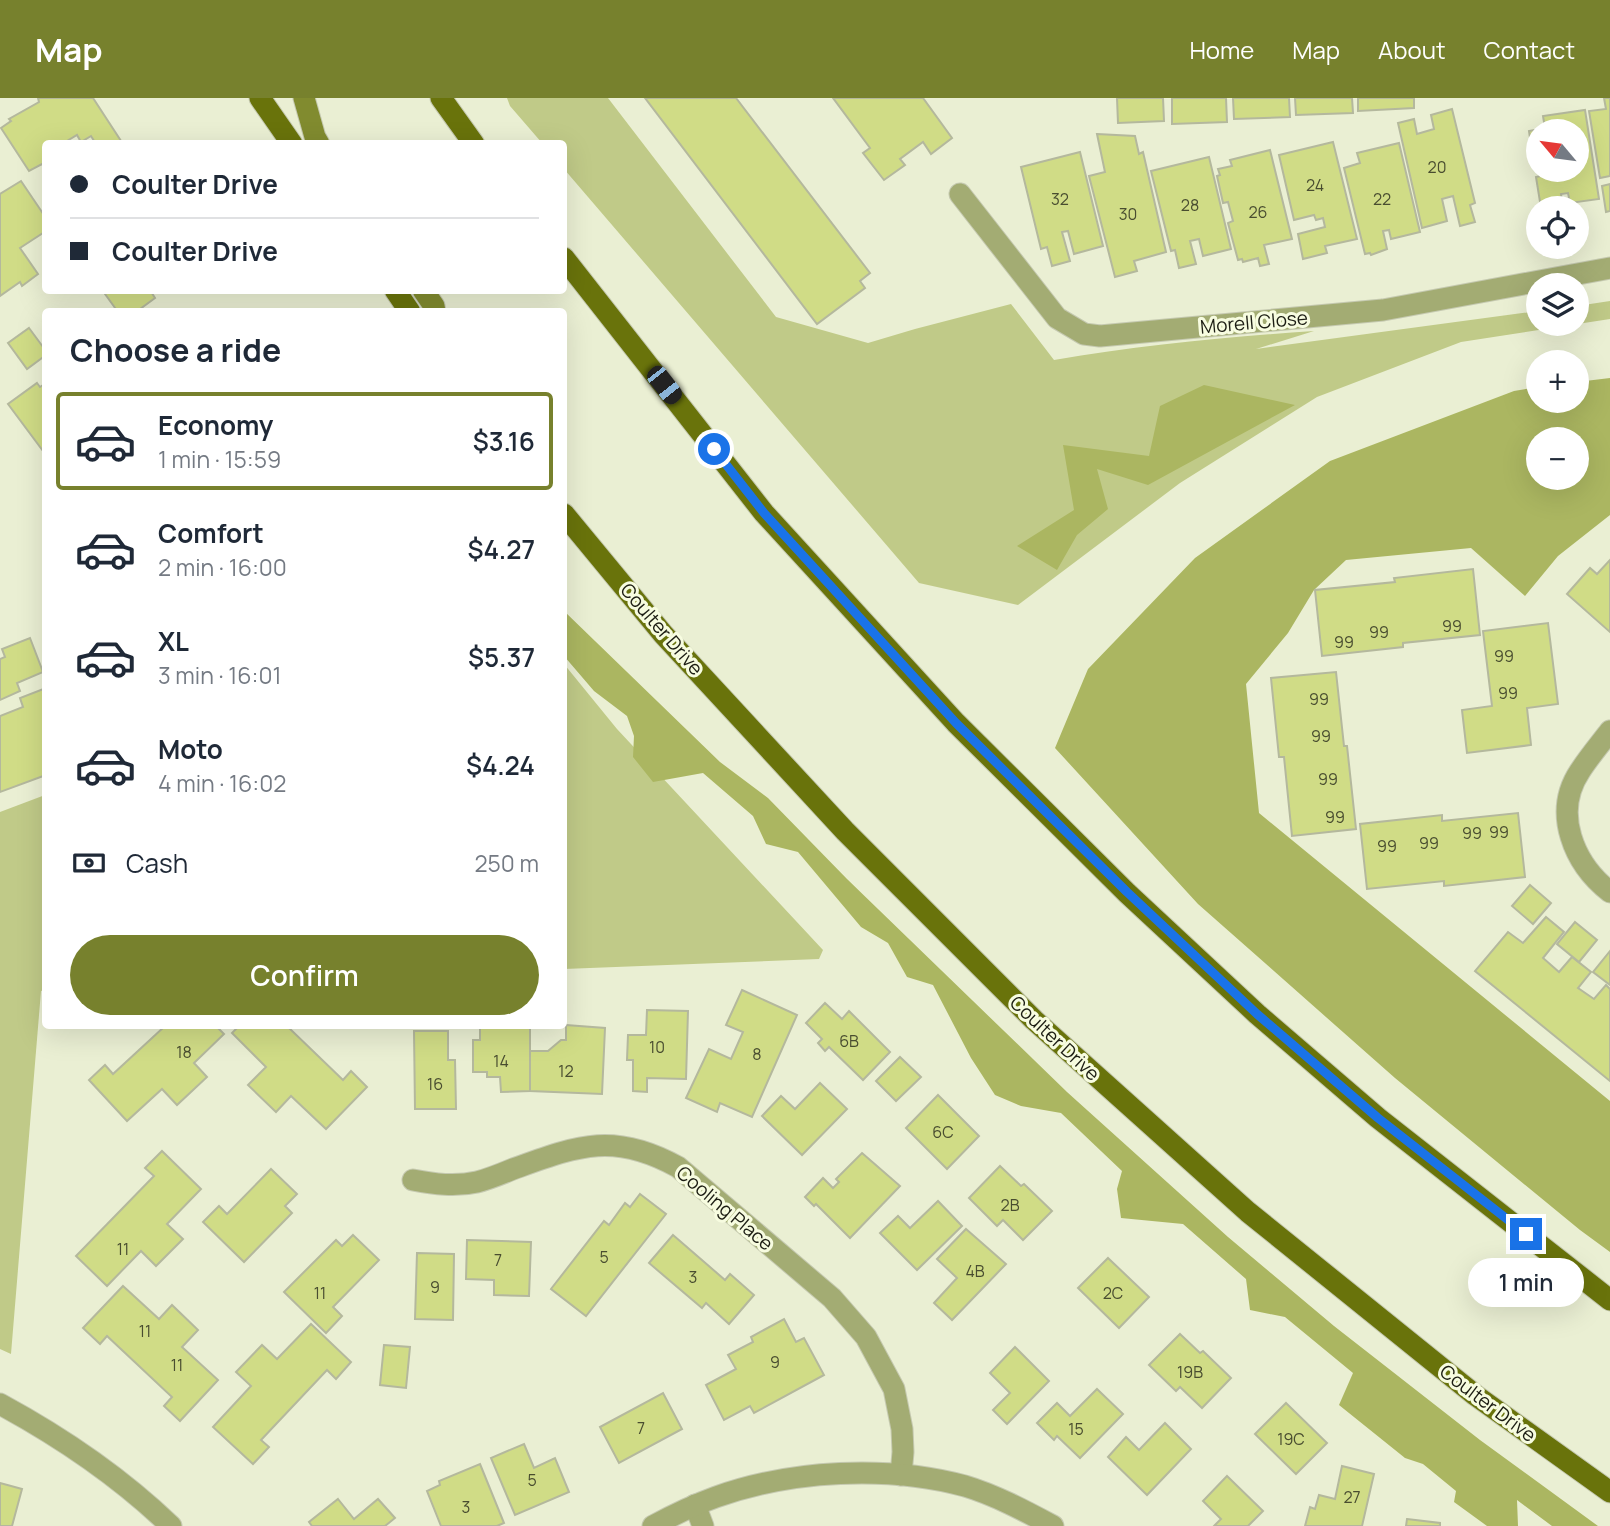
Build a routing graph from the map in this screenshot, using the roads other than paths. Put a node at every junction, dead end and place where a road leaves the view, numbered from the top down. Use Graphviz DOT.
graph roads {
  1 [pos="260,98"];
  2 [pos="304,98"];
  3 [pos="441,98"];
  4 [pos="458,98"];
  5 [pos="289,140"];
  6 [pos="317,140"];
  7 [pos="472,140"];
  8 [pos="472,140"];
  9 [pos="960,194"];
  10 [pos="567,262"];
  11 [pos="1610,268"];
  12 [pos="567,518"];
  13 [pos="1610,731"];
  14 [pos="1610,892"];
  15 [pos="412,1180"];
  16 [pos="1610,1300"];
  17 [pos="0,1404"];
  18 [pos="901,1475"];
  19 [pos="1610,1492"];
  20 [pos="695,1505"];
  21 [pos="171,1526"];
  22 [pos="653,1526"];
  23 [pos="703,1526"];
  24 [pos="1052,1526"];
  1 -- 5 [label="main road"];
  2 -- 6 [label="main road"];
  3 -- 7 [label="main road"];
  4 -- 8 [label="main road"];
  9 -- 11 [label="street, Morell Close"];
  10 -- 16 [label="main road"];
  12 -- 19 [label="main road, Coulter Drive"];
  13 -- 14 [label="street"];
  15 -- 18 [label="street, Cooling Place"];
  17 -- 21 [label="street"];
  18 -- 20 [label="street"];
  18 -- 24 [label="street"];
  20 -- 22 [label="street"];
  20 -- 23 [label="street"];
}
